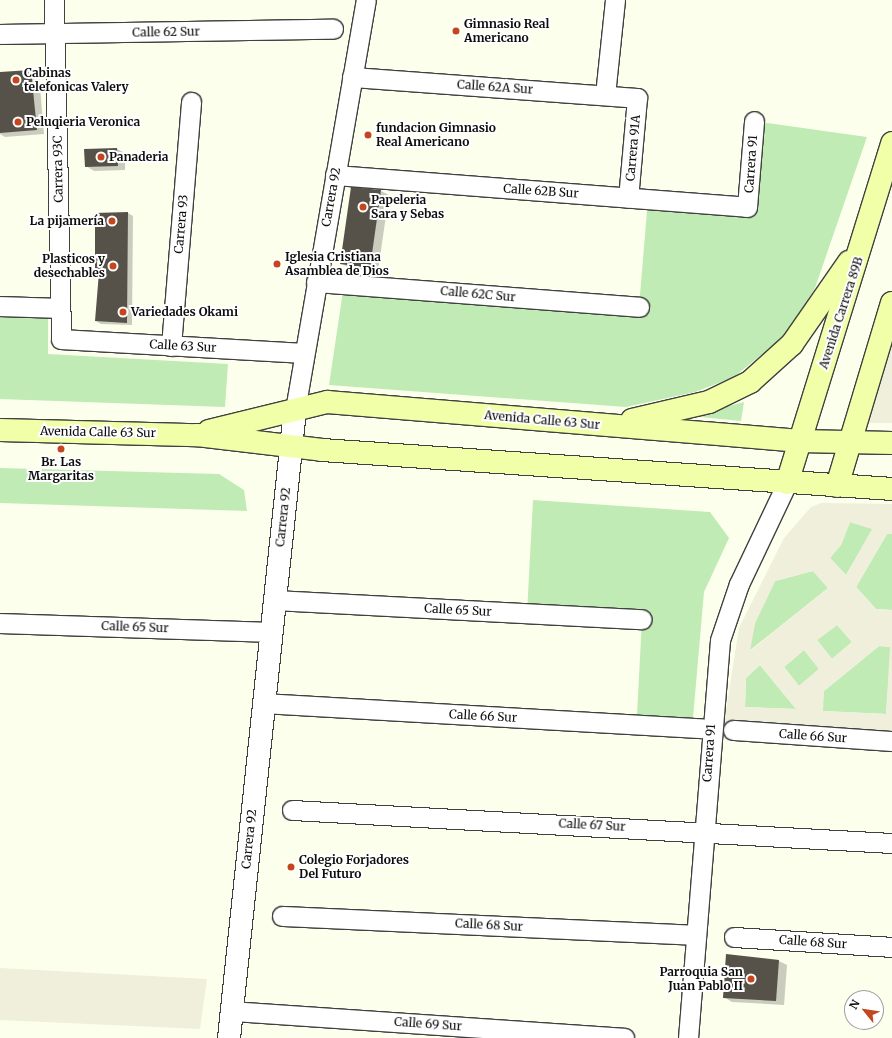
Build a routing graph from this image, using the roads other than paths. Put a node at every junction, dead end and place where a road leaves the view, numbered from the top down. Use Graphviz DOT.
graph roads {
  1 [pos="54,0"];
  2 [pos="366,0"];
  3 [pos="615,0"];
  4 [pos="333,29"];
  5 [pos="0,34"];
  6 [pos="55,34"];
  7 [pos="352,77"];
  8 [pos="605,95"];
  9 [pos="637,98"];
  10 [pos="191,102"];
  11 [pos="754,121"];
  12 [pos="892,143"];
  13 [pos="335,174"];
  14 [pos="628,198"];
  15 [pos="748,207"];
  16 [pos="867,232"];
  17 [pos="316,282"];
  18 [pos="892,303"];
  19 [pos="0,306"];
  20 [pos="639,307"];
  21 [pos="60,308"];
  22 [pos="61,339"];
  23 [pos="171,346"];
  24 [pos="304,354"];
  25 [pos="295,410"];
  26 [pos="603,425"];
  27 [pos="0,430"];
  28 [pos="196,435"];
  29 [pos="800,441"];
  30 [pos="850,442"];
  31 [pos="892,443"];
  32 [pos="290,446"];
  33 [pos="787,483"];
  34 [pos="837,486"];
  35 [pos="892,489"];
  36 [pos="274,600"];
  37 [pos="642,619"];
  38 [pos="0,623"];
  39 [pos="271,632"];
  40 [pos="263,703"];
  41 [pos="702,728"];
  42 [pos="733,730"];
  43 [pos="892,741"];
  44 [pos="292,810"];
  45 [pos="703,831"];
  46 [pos="892,843"];
  47 [pos="282,916"];
  48 [pos="695,935"];
  49 [pos="734,937"];
  50 [pos="892,947"];
  51 [pos="232,1011"];
  52 [pos="229,1038"];
  53 [pos="624,1038"];
  54 [pos="688,1038"];
  1 -- 6 [label="street, Carrera 93C"];
  2 -- 7 [label="street, Carrera 92"];
  3 -- 8 [label="street"];
  4 -- 6 [label="street, Calle 62 Sur"];
  5 -- 6 [label="street, Calle 62 Sur"];
  6 -- 21 [label="street, Carrera 93C"];
  7 -- 8 [label="street, Calle 62A Sur"];
  7 -- 13 [label="street, Carrera 92"];
  8 -- 9 [label="street, Calle 62A Sur"];
  9 -- 14 [label="street, Carrera 91A"];
  10 -- 23 [label="street, Carrera 93"];
  11 -- 15 [label="street, Carrera 91"];
  12 -- 16 [label="main road, Avenida Carrera 89B"];
  13 -- 14 [label="street, Calle 62B Sur"];
  13 -- 17 [label="street, Carrera 92"];
  14 -- 15 [label="street, Calle 62B Sur"];
  16 -- 26 [label="main road"];
  16 -- 29 [label="main road, Avenida Carrera 89B"];
  17 -- 20 [label="street, Calle 62C Sur"];
  17 -- 24 [label="street, Carrera 92"];
  18 -- 30 [label="main road"];
  19 -- 21 [label="street"];
  21 -- 22 [label="street, Carrera 93C"];
  22 -- 23 [label="street, Calle 63 Sur"];
  23 -- 24 [label="street, Calle 63 Sur"];
  24 -- 25 [label="street, Carrera 92"];
  25 -- 26 [label="main road, Avenida Calle 63 Sur"];
  25 -- 28 [label="main road, Avenida Calle 63 Sur"];
  25 -- 32 [label="street, Carrera 92"];
  26 -- 29 [label="main road, Avenida Calle 63 Sur"];
  27 -- 28 [label="main road, Avenida Calle 63 Sur"];
  28 -- 32 [label="main road, Avenida Calle 63 Sur"];
  29 -- 30 [label="main road, Avenida Calle 63 Sur"];
  29 -- 33 [label="main road, Avenida Carrera 89B"];
  30 -- 31 [label="main road, Avenida Calle 63 Sur"];
  30 -- 34 [label="main road"];
  32 -- 33 [label="main road, Avenida Calle 63 Sur"];
  32 -- 36 [label="street, Carrera 92"];
  33 -- 34 [label="main road, Avenida Calle 63 Sur"];
  33 -- 45 [label="street, Carrera 91"];
  34 -- 35 [label="main road, Avenida Calle 63 Sur"];
  36 -- 37 [label="street, Calle 65 Sur"];
  36 -- 39 [label="street, Carrera 92"];
  38 -- 39 [label="street, Calle 65 Sur"];
  39 -- 40 [label="street, Carrera 92"];
  40 -- 41 [label="street, Calle 66 Sur"];
  40 -- 51 [label="street, Carrera 92"];
  42 -- 43 [label="street, Calle 66 Sur"];
  44 -- 45 [label="street, Calle 67 Sur"];
  45 -- 46 [label="street, Calle 67 Sur"];
  45 -- 48 [label="street, Carrera 91"];
  47 -- 48 [label="street, Calle 68 Sur"];
  48 -- 54 [label="street, Carrera 91"];
  49 -- 50 [label="street, Calle 68 Sur"];
  51 -- 52 [label="street, Carrera 92"];
  51 -- 53 [label="street, Calle 69 Sur"];
}
